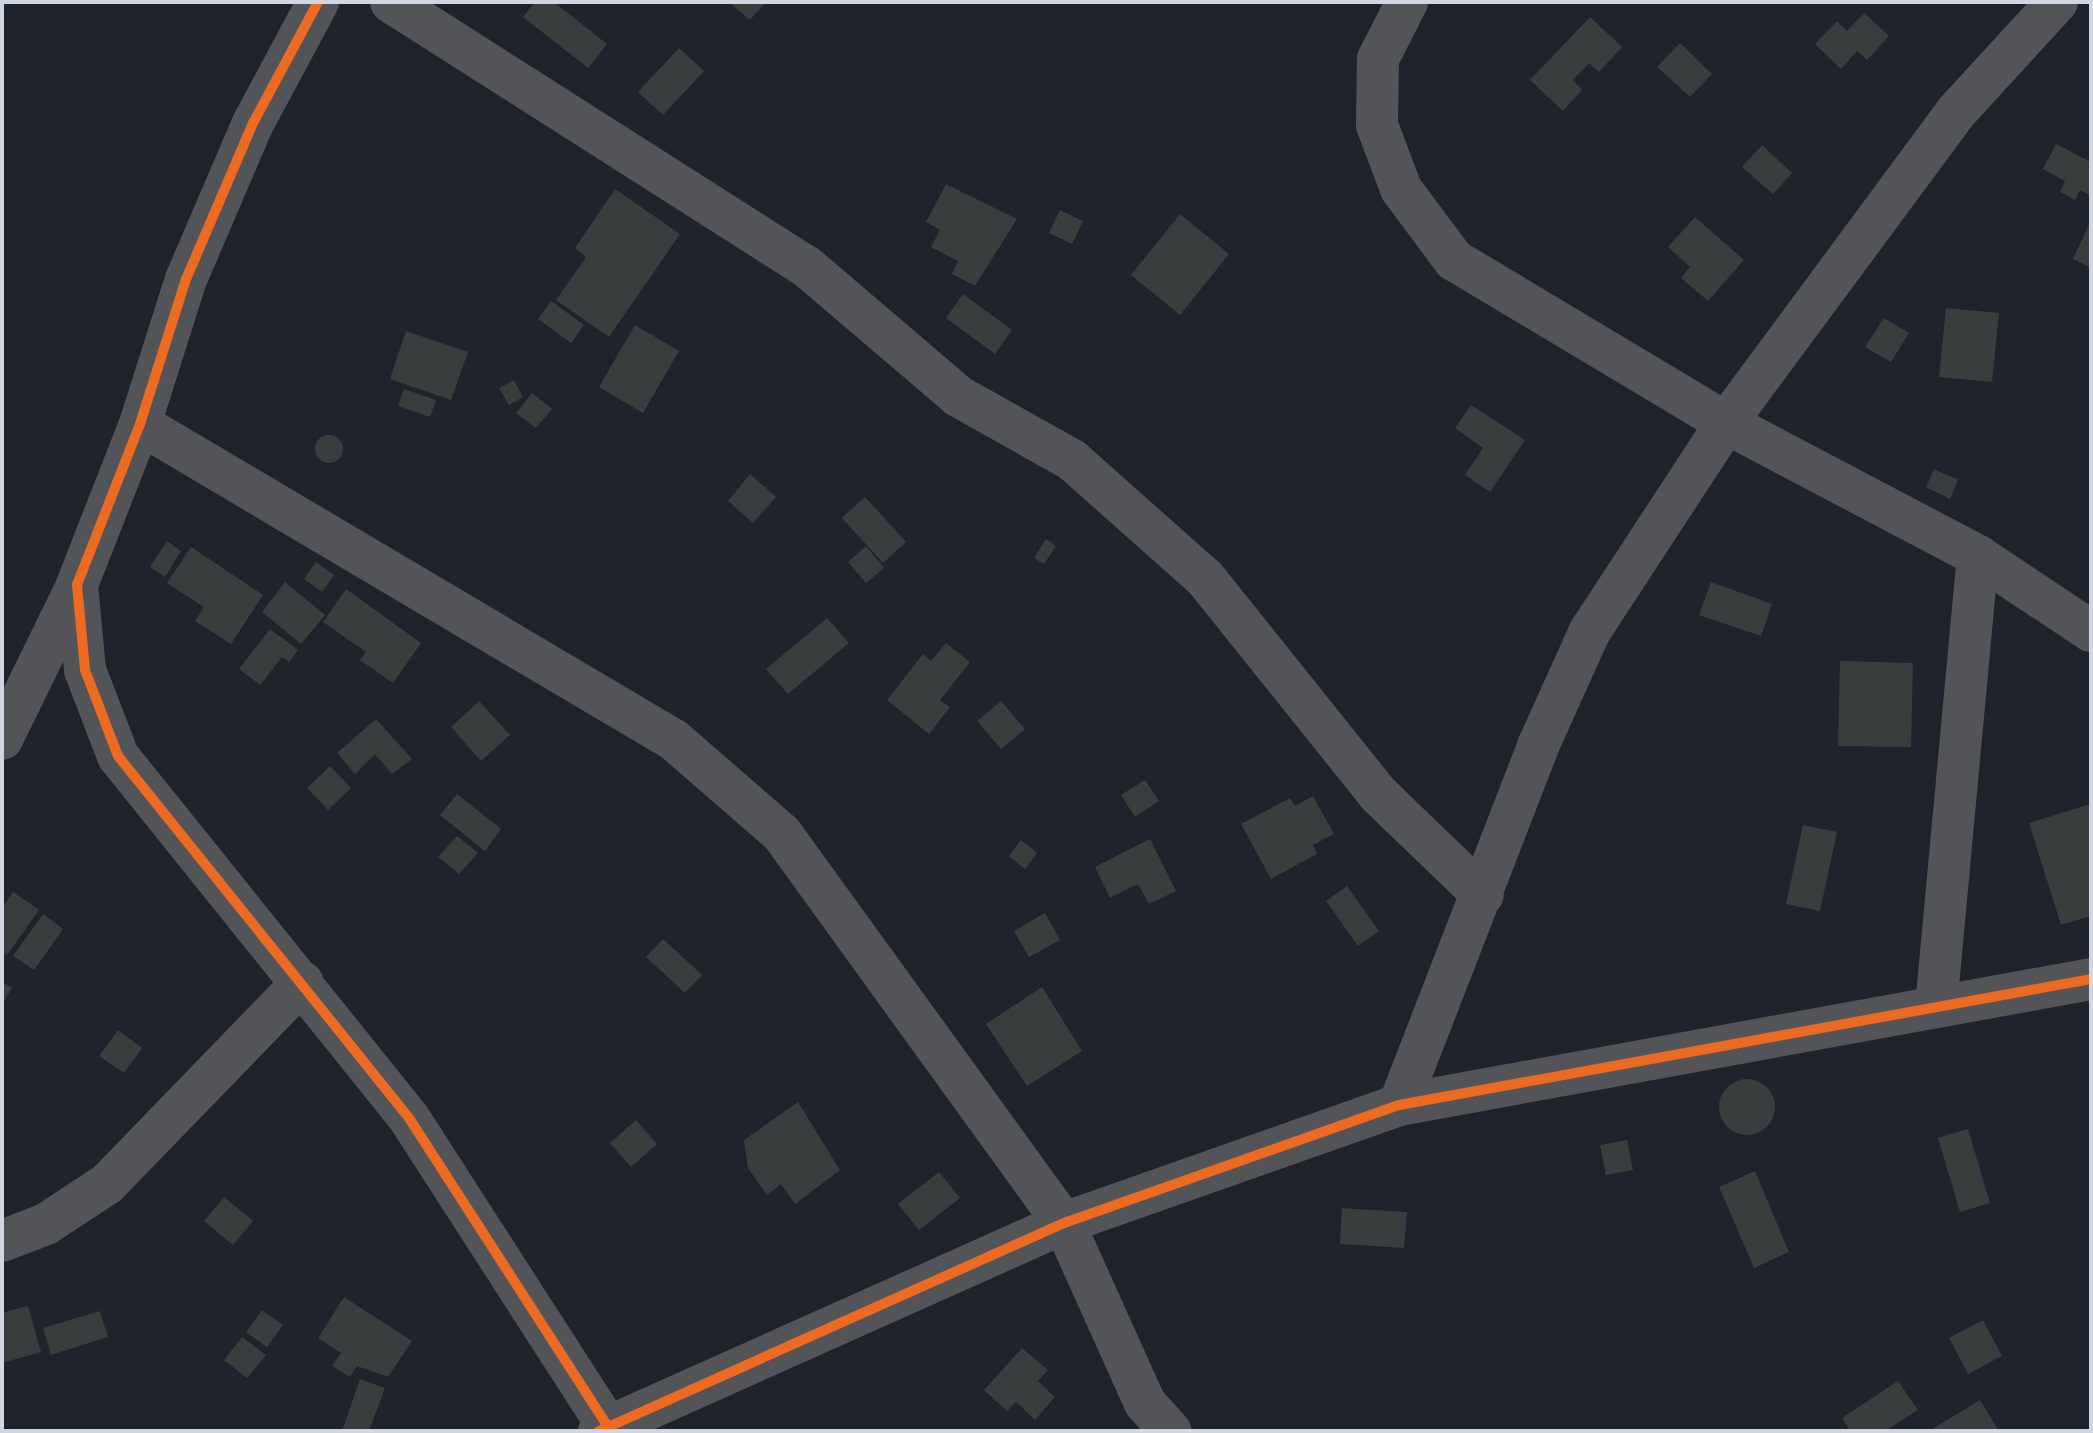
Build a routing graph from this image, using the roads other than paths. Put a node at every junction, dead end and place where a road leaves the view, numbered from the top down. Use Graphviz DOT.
graph roads {
  1 [pos="318,2"];
  2 [pos="391,2"];
  3 [pos="1407,2"];
  4 [pos="2057,2"];
  5 [pos="1726,423"];
  6 [pos="140,424"];
  7 [pos="1978,556"];
  8 [pos="77,585"];
  9 [pos="2091,631"];
  10 [pos="2,739"];
  11 [pos="1483,895"];
  12 [pos="2091,979"];
  13 [pos="303,982"];
  14 [pos="1936,1007"];
  15 [pos="1399,1105"];
  16 [pos="1064,1223"];
  17 [pos="2,1241"];
  18 [pos="606,1430"];
  19 [pos="1170,1431"];
  1 -- 6 [label="street"];
  2 -- 11 [label="street"];
  3 -- 5 [label="street"];
  4 -- 5 [label="street"];
  5 -- 7 [label="street"];
  5 -- 11 [label="street"];
  6 -- 8 [label="street"];
  6 -- 16 [label="street"];
  7 -- 9 [label="street"];
  7 -- 14 [label="street"];
  8 -- 10 [label="street"];
  8 -- 13 [label="street"];
  11 -- 15 [label="street"];
  12 -- 14 [label="street"];
  13 -- 17 [label="street"];
  13 -- 18 [label="street"];
  14 -- 15 [label="street"];
  15 -- 16 [label="street"];
  16 -- 18 [label="street"];
  16 -- 19 [label="street"];
}
